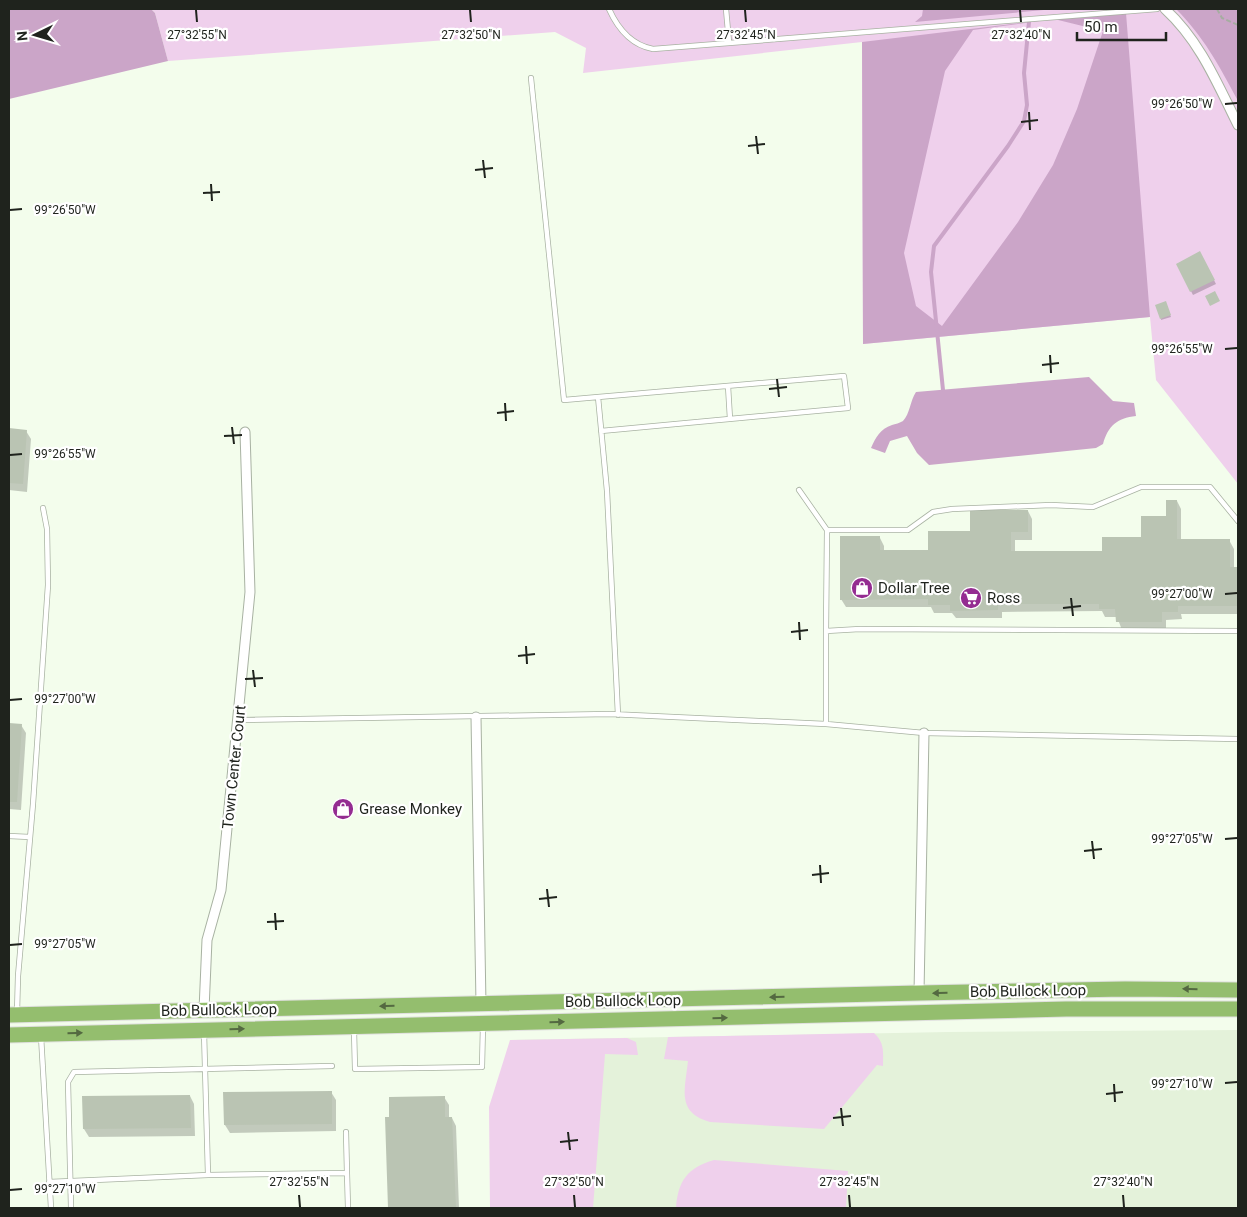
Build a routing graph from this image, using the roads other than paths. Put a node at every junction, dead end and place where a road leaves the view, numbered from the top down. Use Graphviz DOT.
graph roads {
  1 [pos="609,9"];
  2 [pos="726,9"];
  3 [pos="1157,9"];
  4 [pos="1164,9"];
  5 [pos="729,42"];
  6 [pos="531,78"];
  7 [pos="1238,125"];
  8 [pos="728,386"];
  9 [pos="598,397"];
  10 [pos="730,419"];
  11 [pos="601,431"];
  12 [pos="245,432"];
  13 [pos="799,490"];
  14 [pos="43,508"];
  15 [pos="1238,521"];
  16 [pos="827,530"];
  17 [pos="826,631"];
  18 [pos="1238,631"];
  19 [pos="618,715"];
  20 [pos="476,717"];
  21 [pos="239,720"];
  22 [pos="826,724"];
  23 [pos="924,734"];
  24 [pos="1238,739"];
  25 [pos="9,836"];
  26 [pos="30,837"];
  27 [pos="1238,983"];
  28 [pos="1210,989"];
  29 [pos="1238,990"];
  30 [pos="919,993"];
  31 [pos="592,1002"];
  32 [pos="480,1004"];
  33 [pos="1218,1009"];
  34 [pos="1238,1009"];
  35 [pos="204,1010"];
  36 [pos="1238,1013"];
  37 [pos="12,1018"];
  38 [pos="483,1024"];
  39 [pos="386,1026"];
  40 [pos="353,1027"];
  41 [pos="204,1030"];
  42 [pos="41,1034"];
  43 [pos="9,1035"];
  44 [pos="332,1066"];
  45 [pos="205,1069"];
  46 [pos="346,1132"];
  47 [pos="347,1173"];
  48 [pos="208,1175"];
  49 [pos="70,1180"];
  50 [pos="49,1182"];
  51 [pos="51,1208"];
  52 [pos="70,1208"];
  53 [pos="348,1208"];
  1 -- 5 [label="lane"];
  2 -- 5 [label="lane"];
  3 -- 5 [label="lane"];
  4 -- 7 [label="street"];
  6 -- 9 [label="lane"];
  8 -- 9 [label="lane"];
  8 -- 10 [label="lane"];
  8 -- 10 [label="lane"];
  9 -- 11 [label="lane"];
  10 -- 11 [label="lane"];
  11 -- 19 [label="lane"];
  12 -- 21 [label="street, Town Center Court"];
  13 -- 16 [label="lane"];
  14 -- 26 [label="lane"];
  15 -- 16 [label="lane"];
  16 -- 17 [label="lane"];
  17 -- 18 [label="lane"];
  17 -- 22 [label="lane"];
  19 -- 20 [label="lane"];
  19 -- 22 [label="lane"];
  20 -- 21 [label="lane"];
  20 -- 32 [label="street"];
  21 -- 35 [label="street, Town Center Court"];
  22 -- 23 [label="lane"];
  23 -- 24 [label="lane"];
  23 -- 30 [label="street"];
  25 -- 26 [label="lane"];
  26 -- 37 [label="lane"];
  27 -- 28 [label="highway"];
  28 -- 29 [label="highway, Bob Bullock Loop"];
  28 -- 30 [label="highway, Bob Bullock Loop, one-way"];
  30 -- 31 [label="highway, Bob Bullock Loop, one-way"];
  31 -- 32 [label="highway, Bob Bullock Loop"];
  31 -- 38 [label="highway"];
  32 -- 35 [label="highway, Bob Bullock Loop, one-way"];
  32 -- 39 [label="highway"];
  33 -- 34 [label="highway, Bob Bullock Loop"];
  33 -- 36 [label="highway"];
  38 -- 33 [label="highway, Bob Bullock Loop, one-way"];
  35 -- 37 [label="highway, Bob Bullock Loop"];
  38 -- 39 [label="highway, Bob Bullock Loop"];
  38 -- 40 [label="lane"];
  39 -- 40 [label="highway, Bob Bullock Loop"];
  41 -- 40 [label="highway, Bob Bullock Loop, one-way"];
  42 -- 41 [label="highway, Bob Bullock Loop, one-way"];
  41 -- 45 [label="lane"];
  42 -- 43 [label="highway, Bob Bullock Loop"];
  42 -- 50 [label="lane"];
  44 -- 45 [label="lane"];
  45 -- 48 [label="lane"];
  45 -- 49 [label="lane"];
  46 -- 47 [label="lane"];
  47 -- 48 [label="lane"];
  47 -- 53 [label="lane"];
  48 -- 49 [label="lane"];
  49 -- 50 [label="lane"];
  49 -- 52 [label="lane"];
  50 -- 51 [label="lane"];
}
